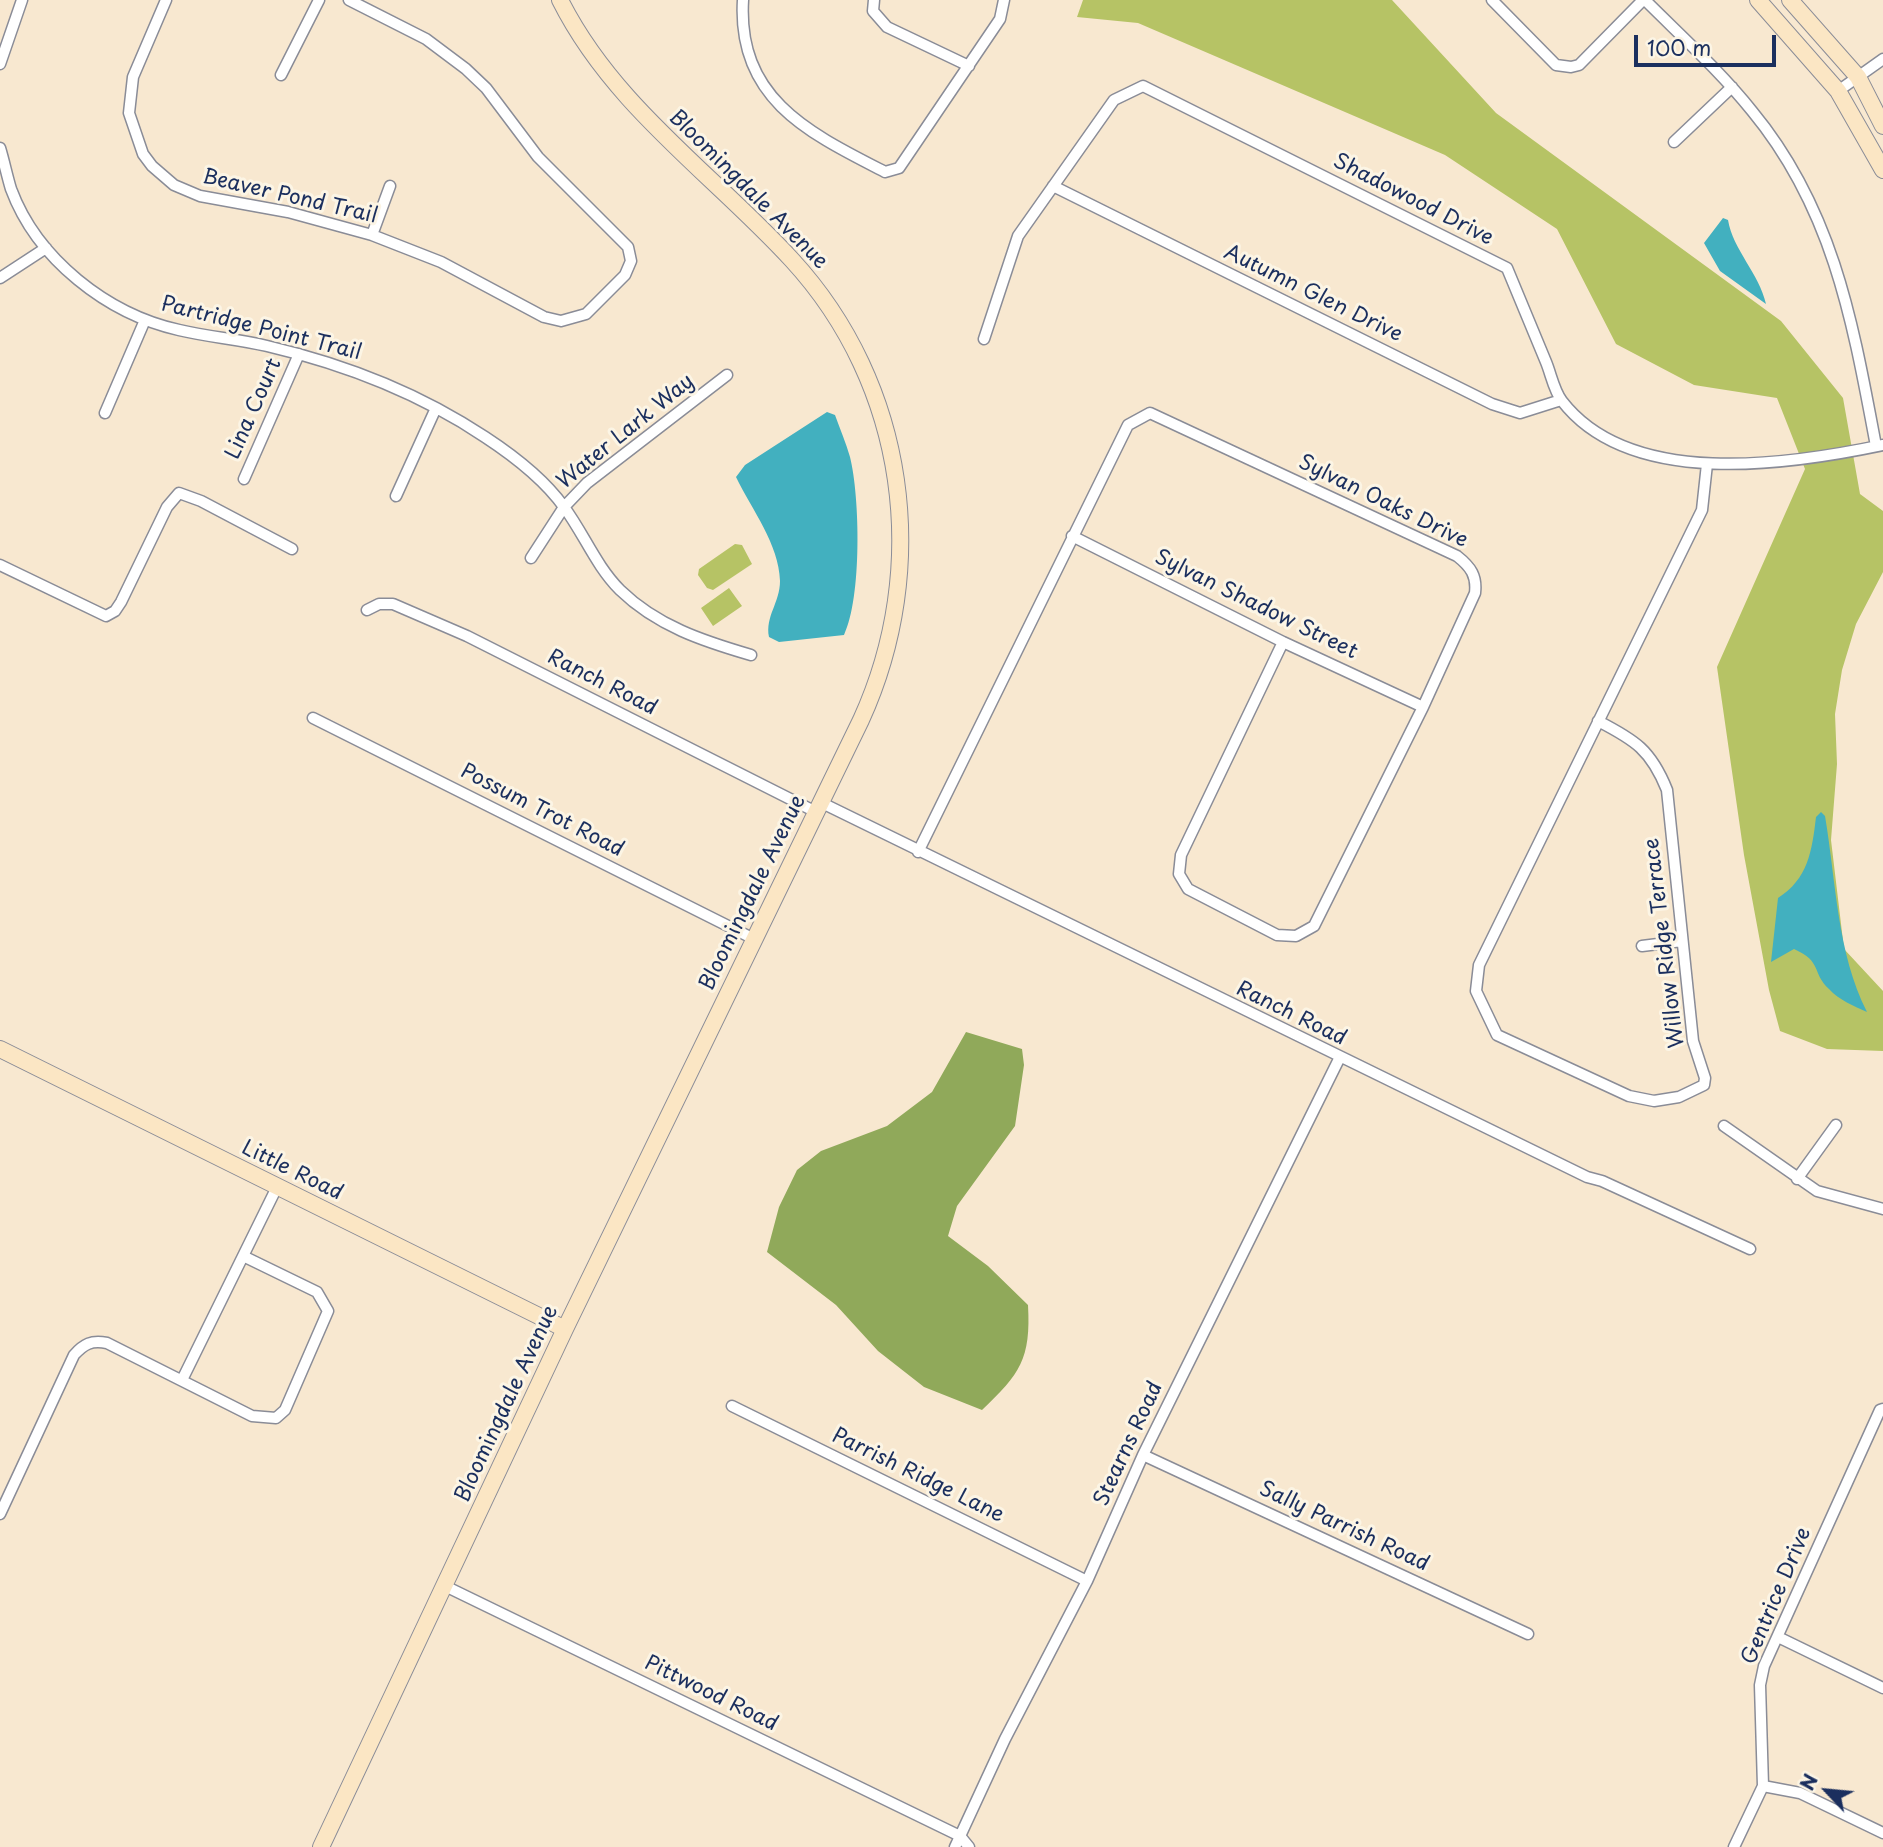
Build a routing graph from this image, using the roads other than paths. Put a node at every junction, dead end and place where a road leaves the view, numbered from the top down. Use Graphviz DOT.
graph roads {
  1 [pos="22,0"];
  2 [pos="166,0"];
  3 [pos="319,0"];
  4 [pos="349,0"];
  5 [pos="560,0"];
  6 [pos="743,0"];
  7 [pos="874,0"];
  8 [pos="1004,0"];
  9 [pos="1492,0"];
  10 [pos="1644,0"];
  11 [pos="1759,0"];
  12 [pos="1790,0"];
  13 [pos="1883,59"];
  14 [pos="0,64"];
  15 [pos="969,66"];
  16 [pos="281,75"];
  17 [pos="1858,77"];
  18 [pos="1732,87"];
  19 [pos="1838,91"];
  20 [pos="1883,125"];
  21 [pos="1674,142"];
  22 [pos="0,148"];
  23 [pos="1883,170"];
  24 [pos="390,186"];
  25 [pos="1053,186"];
  26 [pos="6,191"];
  27 [pos="372,235"];
  28 [pos="46,248"];
  29 [pos="0,278"];
  30 [pos="145,320"];
  31 [pos="984,339"];
  32 [pos="299,354"];
  33 [pos="727,375"];
  34 [pos="1561,400"];
  35 [pos="436,408"];
  36 [pos="105,413"];
  37 [pos="1880,445"];
  38 [pos="1707,464"];
  39 [pos="244,479"];
  40 [pos="396,496"];
  41 [pos="564,507"];
  42 [pos="1072,536"];
  43 [pos="292,549"];
  44 [pos="531,558"];
  45 [pos="0,565"];
  46 [pos="367,610"];
  47 [pos="1283,642"];
  48 [pos="751,655"];
  49 [pos="1423,707"];
  50 [pos="313,718"];
  51 [pos="1598,721"];
  52 [pos="818,807"];
  53 [pos="918,852"];
  54 [pos="754,939"];
  55 [pos="1682,941"];
  56 [pos="1642,946"];
  57 [pos="0,1049"];
  58 [pos="1339,1059"];
  59 [pos="1836,1125"];
  60 [pos="1724,1126"];
  61 [pos="1797,1180"];
  62 [pos="277,1187"];
  63 [pos="1883,1209"];
  64 [pos="1750,1249"];
  65 [pos="243,1256"];
  66 [pos="565,1329"];
  67 [pos="182,1380"];
  68 [pos="732,1406"];
  69 [pos="1883,1409"];
  70 [pos="1143,1455"];
  71 [pos="0,1514"];
  72 [pos="1087,1581"];
  73 [pos="445,1586"];
  74 [pos="1528,1634"];
  75 [pos="1778,1637"];
  76 [pos="1883,1688"];
  77 [pos="1763,1786"];
  78 [pos="1883,1833"];
  79 [pos="957,1842"];
  80 [pos="321,1847"];
  81 [pos="969,1847"];
  82 [pos="1734,1847"];
  1 -- 14 [label="street"];
  2 -- 27 [label="street, Beaver Pond Trail"];
  3 -- 16 [label="street"];
  4 -- 27 [label="street, Beaver Pond Trail"];
  5 -- 52 [label="street, Bloomingdale Avenue"];
  6 -- 15 [label="street"];
  7 -- 15 [label="street"];
  8 -- 15 [label="street"];
  9 -- 10 [label="street"];
  10 -- 18 [label="street"];
  11 -- 19 [label="street"];
  12 -- 17 [label="street"];
  13 -- 17 [label="street"];
  17 -- 19 [label="street"];
  17 -- 20 [label="street"];
  18 -- 21 [label="street"];
  18 -- 37 [label="street"];
  19 -- 23 [label="street"];
  22 -- 26 [label="street, Partridge Point Trail"];
  24 -- 27 [label="street"];
  25 -- 31 [label="street, Shadowood Drive"];
  25 -- 34 [label="street, Autumn Glen Drive"];
  25 -- 34 [label="street, Shadowood Drive"];
  26 -- 28 [label="street, Partridge Point Trail"];
  28 -- 29 [label="street"];
  28 -- 30 [label="street, Partridge Point Trail"];
  30 -- 32 [label="street, Partridge Point Trail"];
  30 -- 36 [label="street"];
  32 -- 35 [label="street, Partridge Point Trail"];
  32 -- 39 [label="street, Lina Court"];
  33 -- 41 [label="street, Water Lark Way"];
  34 -- 38 [label="street, Shadowood Drive"];
  35 -- 40 [label="street"];
  35 -- 41 [label="street, Partridge Point Trail"];
  37 -- 38 [label="street, Shadowood Drive"];
  38 -- 51 [label="street, Willow Ridge Terrace"];
  41 -- 44 [label="street, Water Lark Way"];
  41 -- 48 [label="street, Partridge Point Trail"];
  42 -- 47 [label="street, Sylvan Shadow Street"];
  42 -- 49 [label="street, Sylvan Oaks Drive"];
  42 -- 53 [label="street, Sylvan Oaks Drive"];
  43 -- 45 [label="street"];
  46 -- 52 [label="street, Ranch Road"];
  47 -- 49 [label="street, Sylvan Shadow Street"];
  47 -- 49 [label="street, Sylvan Oaks Drive"];
  50 -- 54 [label="street, Possum Trot Road"];
  51 -- 55 [label="street, Willow Ridge Terrace"];
  51 -- 55 [label="street, Willow Ridge Terrace"];
  52 -- 53 [label="street, Ranch Road"];
  52 -- 54 [label="street, Bloomingdale Avenue"];
  53 -- 58 [label="street, Ranch Road"];
  54 -- 66 [label="street, Bloomingdale Avenue"];
  55 -- 56 [label="street"];
  57 -- 62 [label="street, Little Road"];
  58 -- 64 [label="street, Ranch Road"];
  58 -- 70 [label="street, Stearns Road"];
  59 -- 61 [label="street"];
  60 -- 61 [label="street"];
  61 -- 63 [label="street"];
  62 -- 65 [label="street"];
  62 -- 66 [label="street, Little Road"];
  65 -- 67 [label="street"];
  65 -- 67 [label="street"];
  66 -- 73 [label="street, Bloomingdale Avenue"];
  67 -- 71 [label="street"];
  68 -- 72 [label="street, Parrish Ridge Lane"];
  69 -- 75 [label="street, Gentrice Drive"];
  70 -- 72 [label="street, Stearns Road"];
  70 -- 74 [label="street, Sally Parrish Road"];
  72 -- 79 [label="street, Stearns Road"];
  73 -- 79 [label="street, Pittwood Road"];
  73 -- 80 [label="street, Bloomingdale Avenue"];
  75 -- 76 [label="street"];
  75 -- 77 [label="street, Gentrice Drive"];
  77 -- 78 [label="street"];
  77 -- 82 [label="street, Gentrice Drive"];
  79 -- 81 [label="street"];
}
